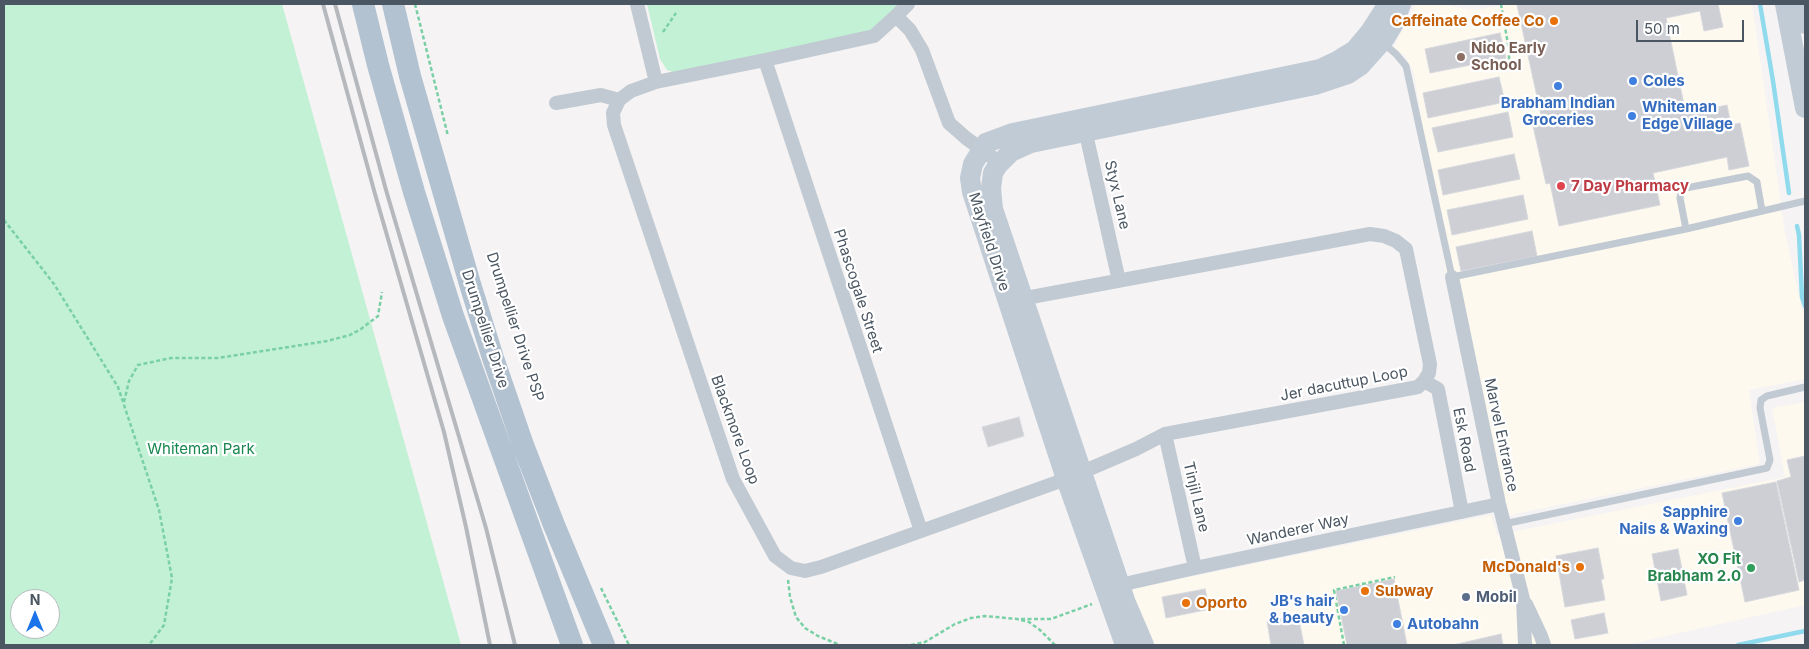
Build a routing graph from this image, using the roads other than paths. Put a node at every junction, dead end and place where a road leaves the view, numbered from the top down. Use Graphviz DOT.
graph roads {
  1 [pos="363,4"];
  2 [pos="393,4"];
  3 [pos="638,4"];
  4 [pos="908,4"];
  5 [pos="1388,4"];
  6 [pos="1401,4"];
  7 [pos="1784,4"];
  8 [pos="1801,4"];
  9 [pos="896,16"];
  10 [pos="1805,24"];
  11 [pos="1376,37"];
  12 [pos="765,60"];
  13 [pos="656,82"];
  14 [pos="619,100"];
  15 [pos="556,103"];
  16 [pos="1805,108"];
  17 [pos="1084,125"];
  18 [pos="982,149"];
  19 [pos="1000,163"];
  20 [pos="1805,201"];
  21 [pos="1762,211"];
  22 [pos="1686,229"];
  23 [pos="1452,277"];
  24 [pos="1119,280"];
  25 [pos="1016,300"];
  26 [pos="1424,380"];
  27 [pos="1805,387"];
  28 [pos="1165,434"];
  29 [pos="1074,476"];
  30 [pos="1499,504"];
  31 [pos="1462,512"];
  32 [pos="1504,524"];
  33 [pos="921,531"];
  34 [pos="1195,568"];
  35 [pos="1106,592"];
  36 [pos="1523,599"];
  37 [pos="572,645"];
  38 [pos="604,645"];
  39 [pos="1125,645"];
  40 [pos="1144,645"];
  41 [pos="1525,645"];
  42 [pos="1544,645"];
  1 -- 37 [label="main road, Drumpellier Drive"];
  2 -- 38 [label="main road, Drumpellier Drive"];
  3 -- 13 [label="street"];
  4 -- 9 [label="street"];
  5 -- 11 [label="street"];
  6 -- 11 [label="street"];
  7 -- 16 [label="street"];
  8 -- 10 [label="street"];
  9 -- 12 [label="street"];
  9 -- 18 [label="street"];
  11 -- 17 [label="street"];
  11 -- 23 [label="lane"];
  12 -- 13 [label="street"];
  12 -- 33 [label="street, Phascogale Street"];
  13 -- 14 [label="street"];
  14 -- 15 [label="street"];
  14 -- 33 [label="street, Blackmore Loop"];
  17 -- 18 [label="street"];
  17 -- 19 [label="street"];
  17 -- 24 [label="street, Styx Lane"];
  18 -- 19 [label="street"];
  18 -- 25 [label="street, Mayfield Drive"];
  19 -- 25 [label="street, Mayfield Drive"];
  20 -- 21 [label="lane"];
  21 -- 22 [label="lane"];
  21 -- 22 [label="lane"];
  22 -- 23 [label="lane"];
  23 -- 30 [label="street, Marvel Entrance"];
  24 -- 25 [label="street, Jer dacuttup Loop"];
  24 -- 26 [label="street, Jer dacuttup Loop"];
  25 -- 29 [label="street, Mayfield Drive"];
  26 -- 28 [label="street, Jer dacuttup Loop"];
  26 -- 31 [label="street, Esk Road"];
  27 -- 32 [label="lane"];
  28 -- 29 [label="street, Jer dacuttup Loop"];
  28 -- 34 [label="street, Tinjil Lane"];
  29 -- 33 [label="street, Blackmore Loop"];
  29 -- 35 [label="street, Mayfield Drive"];
  30 -- 31 [label="street, Wanderer Way"];
  30 -- 32 [label="street, Marvel Entrance"];
  31 -- 34 [label="street, Wanderer Way"];
  32 -- 36 [label="street, Marvel Entrance"];
  34 -- 35 [label="street, Wanderer Way"];
  35 -- 39 [label="street, Mayfield Drive"];
  35 -- 40 [label="street, Mayfield Drive"];
  36 -- 41 [label="street, Marvel Entrance"];
  36 -- 42 [label="street, Marvel Entrance"];
}
